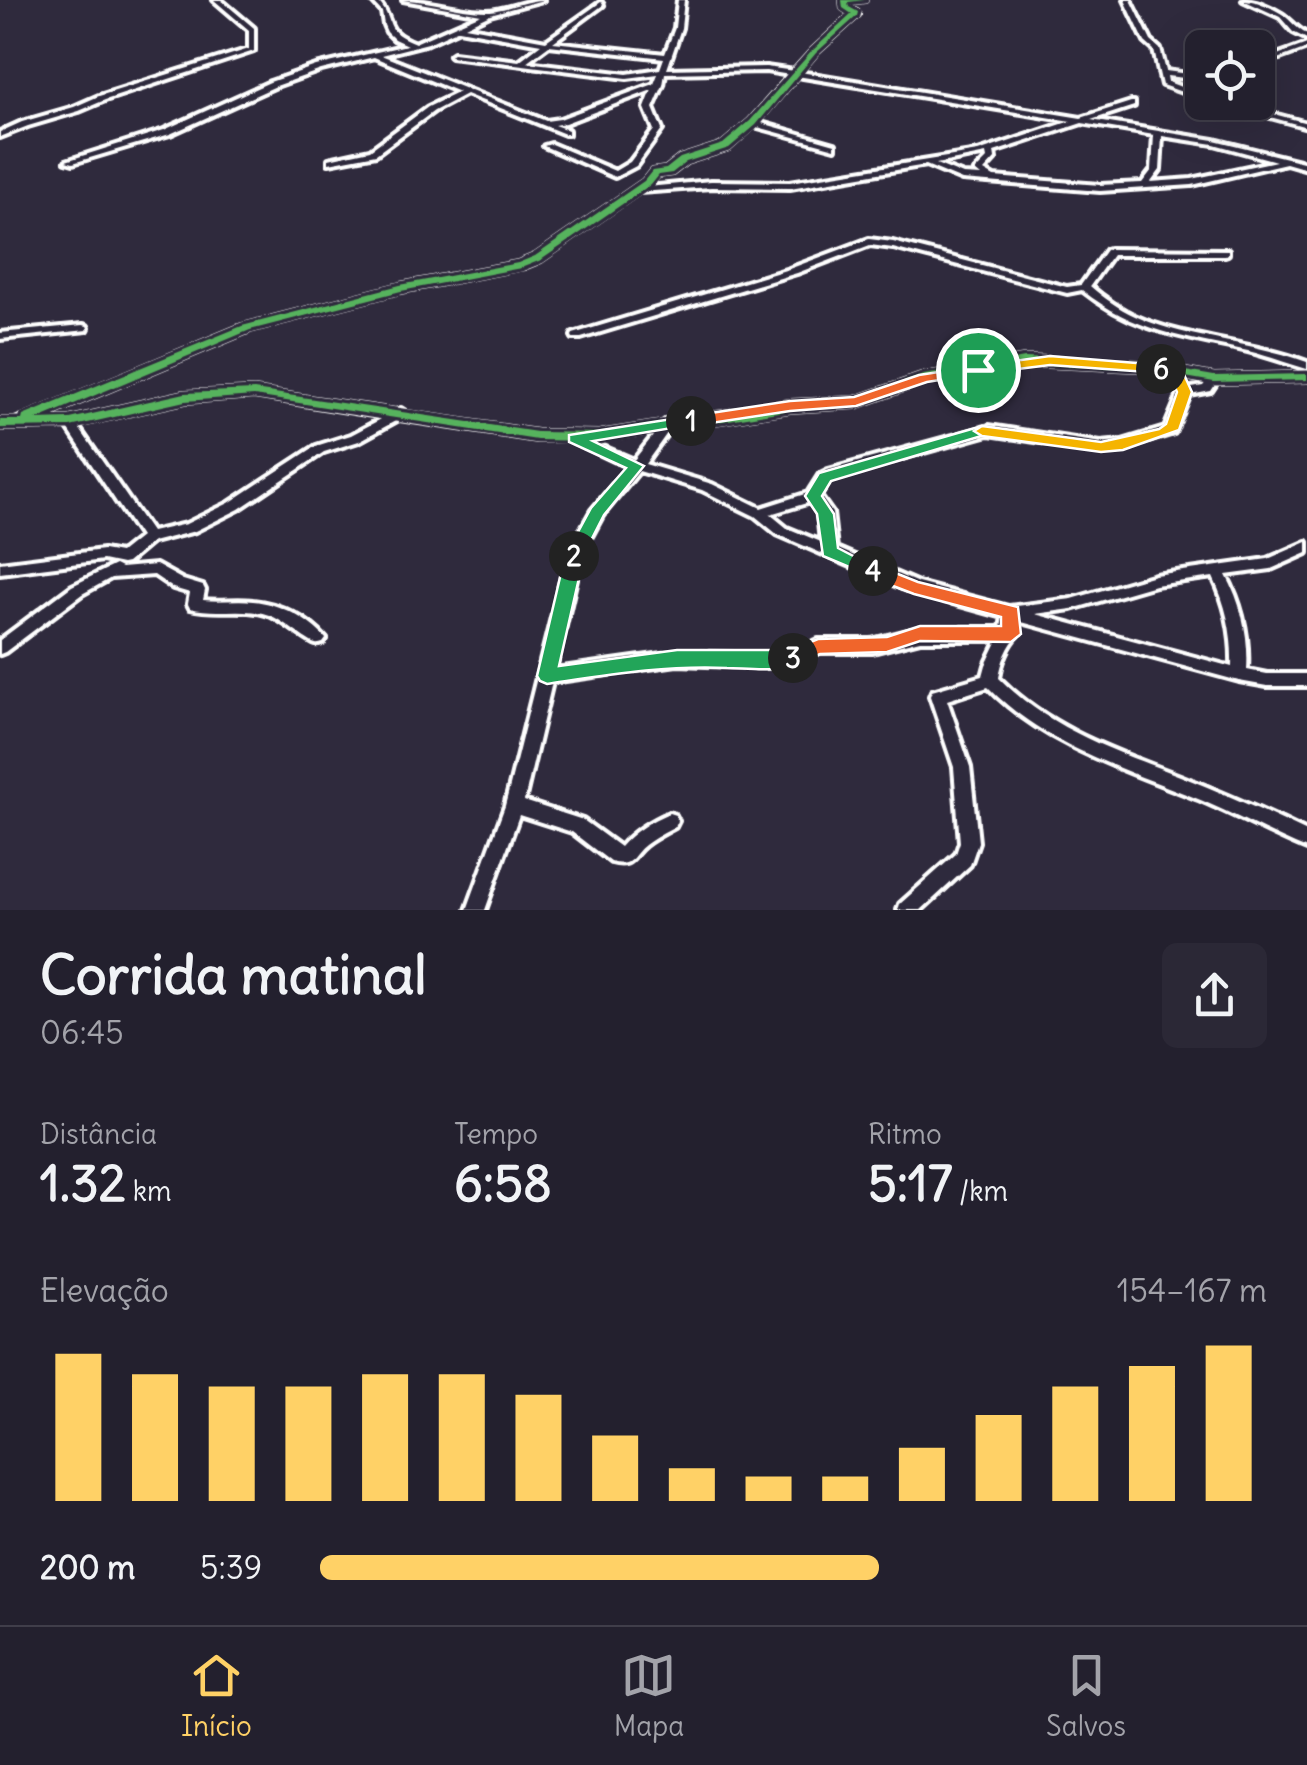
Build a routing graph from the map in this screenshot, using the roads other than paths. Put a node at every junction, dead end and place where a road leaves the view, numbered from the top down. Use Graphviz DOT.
graph roads {
  1 [pos="217,0"];
  2 [pos="374,0"];
  3 [pos="406,0"];
  4 [pos="540,0"];
  5 [pos="681,0"];
  6 [pos="862,0"];
  7 [pos="1128,0"];
  8 [pos="1246,0"];
  9 [pos="601,4"];
  10 [pos="488,13"];
  11 [pos="458,27"];
  12 [pos="1307,37"];
  13 [pos="546,43"];
  14 [pos="415,45"];
  15 [pos="1304,48"];
  16 [pos="453,55"];
  17 [pos="376,56"];
  18 [pos="667,56"];
  19 [pos="1275,58"];
  20 [pos="520,63"];
  21 [pos="662,71"];
  22 [pos="1162,73"];
  23 [pos="798,74"];
  24 [pos="1185,78"];
  25 [pos="658,84"];
  26 [pos="1183,90"];
  27 [pos="463,94"];
  28 [pos="1131,104"];
  29 [pos="571,116"];
  30 [pos="1275,117"];
  31 [pos="1082,120"];
  32 [pos="753,122"];
  33 [pos="542,124"];
  34 [pos="1307,125"];
  35 [pos="564,132"];
  36 [pos="1158,132"];
  37 [pos="0,136"];
  38 [pos="548,146"];
  39 [pos="832,146"];
  40 [pos="989,150"];
  41 [pos="536,153"];
  42 [pos="1291,160"];
  43 [pos="70,161"];
  44 [pos="332,161"];
  45 [pos="925,162"];
  46 [pos="1307,166"];
  47 [pos="990,178"];
  48 [pos="1144,186"];
  49 [pos="638,189"];
  50 [pos="1224,252"];
  51 [pos="1084,287"];
  52 [pos="83,328"];
  53 [pos="0,336"];
  54 [pos="577,336"];
  55 [pos="1307,366"];
  56 [pos="1176,371"];
  57 [pos="1307,377"];
  58 [pos="1214,379"];
  59 [pos="1185,392"];
  60 [pos="401,413"];
  61 [pos="70,423"];
  62 [pos="668,423"];
  63 [pos="6,426"];
  64 [pos="574,439"];
  65 [pos="636,466"];
  66 [pos="813,496"];
  67 [pos="760,513"];
  68 [pos="148,538"];
  69 [pos="1307,546"];
  70 [pos="829,551"];
  71 [pos="118,566"];
  72 [pos="0,568"];
  73 [pos="1216,571"];
  74 [pos="1011,612"];
  75 [pos="1011,634"];
  76 [pos="318,640"];
  77 [pos="0,648"];
  78 [pos="1239,675"];
  79 [pos="547,676"];
  80 [pos="990,680"];
  81 [pos="1307,680"];
  82 [pos="514,806"];
  83 [pos="669,820"];
  84 [pos="1307,842"];
  85 [pos="476,910"];
  86 [pos="907,910"];
  1 -- 37 [label="street"];
  2 -- 14 [label="street"];
  3 -- 10 [label="street"];
  4 -- 10 [label="street"];
  5 -- 18 [label="street"];
  6 -- 23 [label="street"];
  7 -- 22 [label="street"];
  8 -- 12 [label="street"];
  9 -- 13 [label="street"];
  10 -- 11 [label="street"];
  11 -- 13 [label="street"];
  11 -- 14 [label="street"];
  13 -- 18 [label="street"];
  13 -- 20 [label="street"];
  14 -- 17 [label="street"];
  15 -- 19 [label="street"];
  16 -- 20 [label="street"];
  17 -- 27 [label="street"];
  17 -- 43 [label="street"];
  18 -- 21 [label="street"];
  20 -- 21 [label="street"];
  21 -- 23 [label="street"];
  21 -- 25 [label="street"];
  22 -- 24 [label="street"];
  22 -- 26 [label="street"];
  23 -- 31 [label="street"];
  23 -- 32 [label="street"];
  25 -- 29 [label="street"];
  25 -- 38 [label="street"];
  27 -- 33 [label="street"];
  27 -- 44 [label="street"];
  28 -- 31 [label="street"];
  29 -- 33 [label="street"];
  29 -- 35 [label="street"];
  30 -- 34 [label="street"];
  31 -- 36 [label="street"];
  31 -- 40 [label="street"];
  32 -- 39 [label="street"];
  32 -- 49 [label="street"];
  33 -- 35 [label="street"];
  35 -- 38 [label="street"];
  36 -- 42 [label="street"];
  36 -- 48 [label="street"];
  38 -- 41 [label="street"];
  40 -- 45 [label="street"];
  40 -- 47 [label="street"];
  42 -- 46 [label="street"];
  42 -- 48 [label="street"];
  45 -- 47 [label="street"];
  45 -- 49 [label="street"];
  47 -- 48 [label="street"];
  49 -- 63 [label="street"];
  50 -- 51 [label="street"];
  51 -- 54 [label="street"];
  51 -- 55 [label="street"];
  52 -- 53 [label="street"];
  56 -- 58 [label="street"];
  56 -- 59 [label="street"];
  56 -- 62 [label="street"];
  57 -- 58 [label="street"];
  58 -- 59 [label="street"];
  59 -- 66 [label="street"];
  60 -- 61 [label="street"];
  60 -- 64 [label="street"];
  60 -- 68 [label="street"];
  61 -- 63 [label="street"];
  61 -- 68 [label="street"];
  62 -- 64 [label="street"];
  62 -- 65 [label="street"];
  64 -- 65 [label="street"];
  65 -- 67 [label="street"];
  65 -- 79 [label="street"];
  66 -- 67 [label="street"];
  66 -- 70 [label="street"];
  67 -- 70 [label="street"];
  68 -- 71 [label="street"];
  69 -- 73 [label="street"];
  70 -- 74 [label="street"];
  71 -- 72 [label="street"];
  71 -- 76 [label="street"];
  71 -- 77 [label="street"];
  73 -- 74 [label="street"];
  73 -- 78 [label="street"];
  74 -- 75 [label="street"];
  74 -- 78 [label="street"];
  75 -- 79 [label="street"];
  75 -- 80 [label="street"];
  78 -- 81 [label="street"];
  79 -- 82 [label="street"];
  80 -- 84 [label="street"];
  80 -- 86 [label="street"];
  82 -- 83 [label="street"];
  82 -- 85 [label="street"];
}
